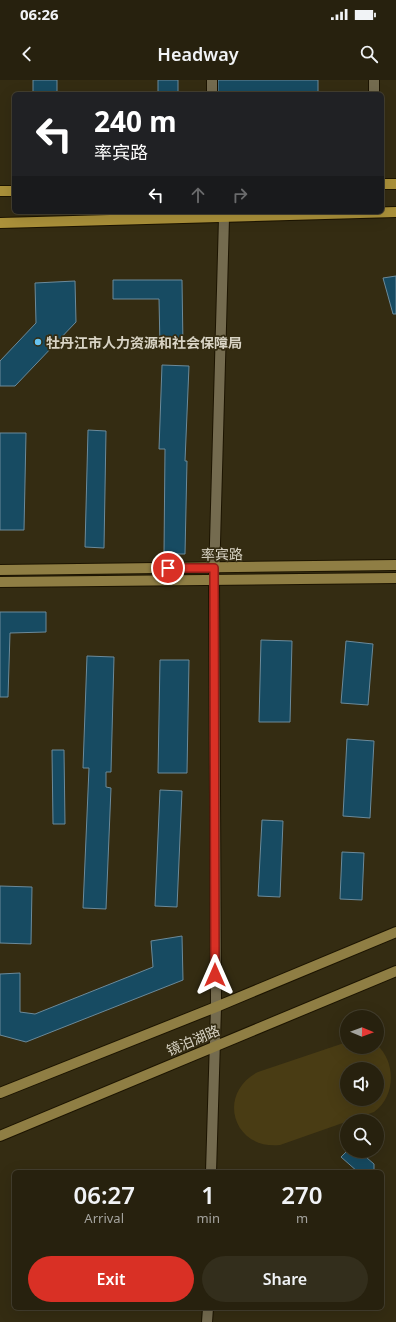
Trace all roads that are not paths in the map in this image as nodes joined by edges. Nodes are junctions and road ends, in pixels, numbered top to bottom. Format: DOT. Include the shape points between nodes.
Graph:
graph roads {
  1 [pos="212,80"];
  2 [pos="374,80"];
  3 [pos="212,92"];
  4 [pos="374,92"];
  5 [pos="384,184"];
  6 [pos="396,184"];
  7 [pos="0,191"];
  8 [pos="12,191"];
  9 [pos="384,212"];
  10 [pos="396,212"];
  11 [pos="339,214"];
  12 [pos="224,218"];
  13 [pos="0,223"];
  14 [pos="396,565"];
  15 [pos="214,568"];
  16 [pos="0,570"];
  17 [pos="396,578"];
  18 [pos="214,579"];
  19 [pos="0,582"];
  20 [pos="396,932"];
  21 [pos="396,971"];
  22 [pos="216,1007"];
  23 [pos="215,1046"];
  24 [pos="0,1094"];
  25 [pos="0,1136"];
  26 [pos="211,1170"];
  27 [pos="208,1310"];
  28 [pos="207,1322"];
  1 -- 3 [label="street"];
  2 -- 4 [label="street"];
  5 -- 6 [label="main road"];
  7 -- 8 [label="main road"];
  9 -- 10 [label="main road"];
  11 -- 12 [label="main road"];
  12 -- 13 [label="main road"];
  12 -- 15 [label="street"];
  14 -- 15 [label="main road, 率宾路"];
  15 -- 16 [label="main road, 率宾路"];
  15 -- 18 [label="street"];
  17 -- 18 [label="main road, 率宾路"];
  18 -- 19 [label="main road, 率宾路"];
  18 -- 22 [label="street"];
  20 -- 22 [label="main road, 镜泊湖路"];
  21 -- 23 [label="main road, 镜泊湖路"];
  22 -- 23 [label="street"];
  22 -- 24 [label="main road, 镜泊湖路"];
  23 -- 25 [label="main road, 镜泊湖路"];
  23 -- 26 [label="street"];
  27 -- 28 [label="street"];
}
